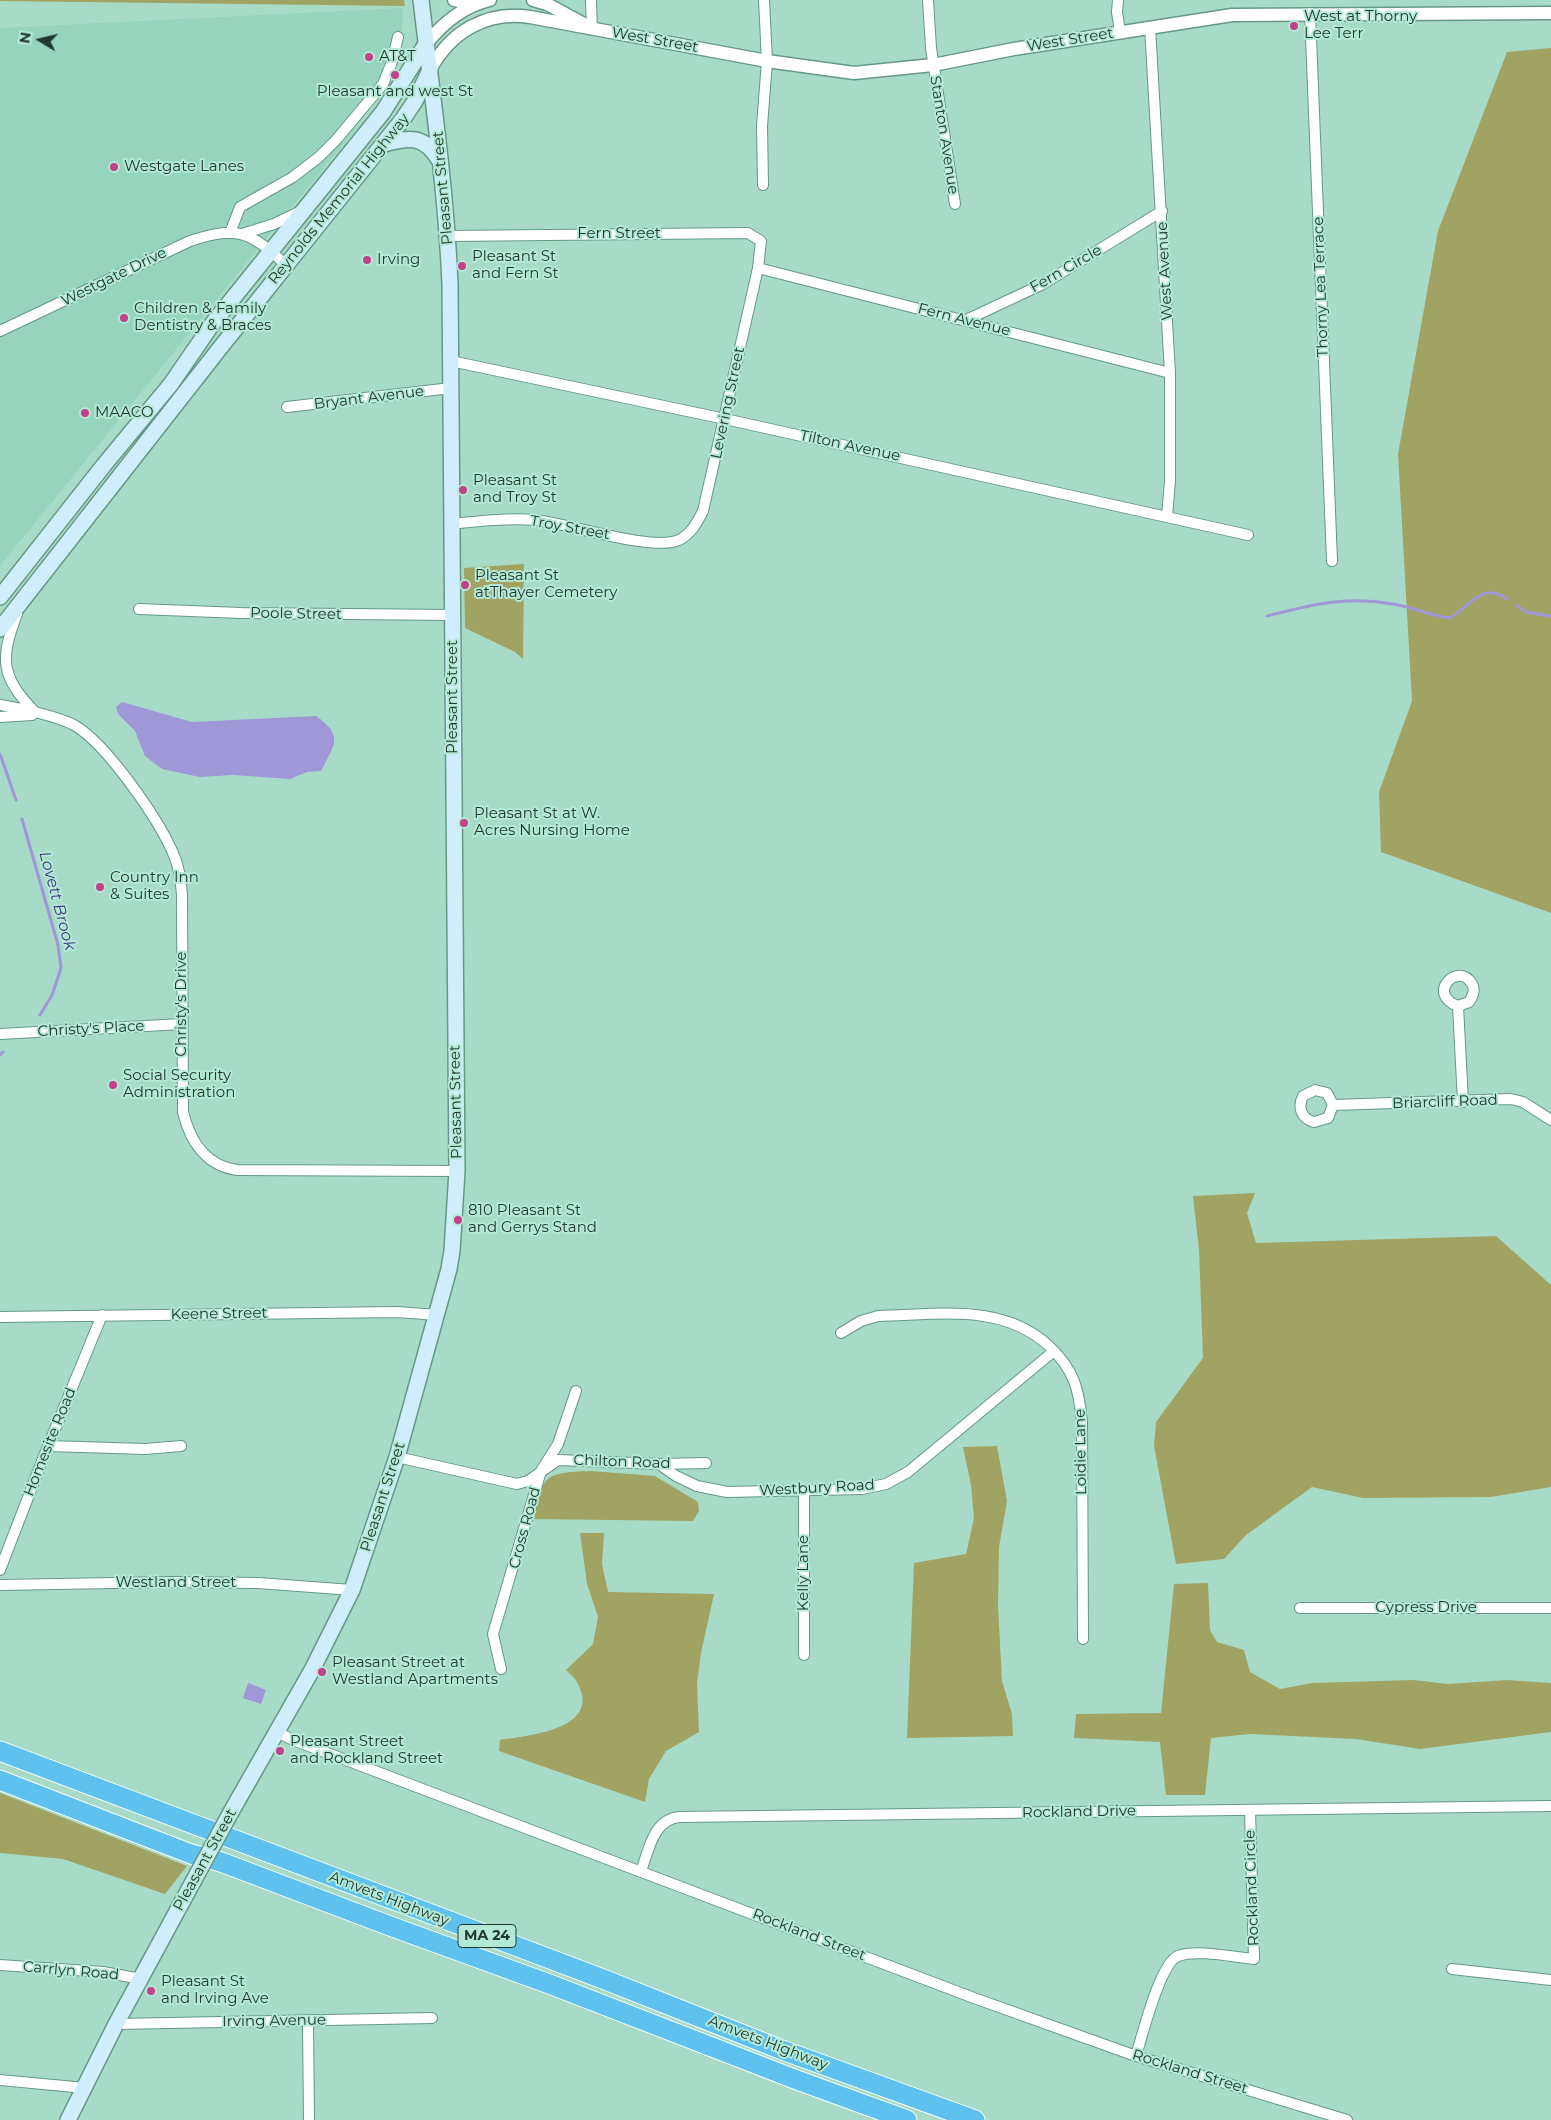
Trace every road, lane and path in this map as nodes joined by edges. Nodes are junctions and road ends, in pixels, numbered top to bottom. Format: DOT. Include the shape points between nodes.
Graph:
graph roads {
  1 [pos="421,0"];
  2 [pos="454,0"];
  3 [pos="490,0"];
  4 [pos="533,0"];
  5 [pos="591,0"];
  6 [pos="764,0"];
  7 [pos="928,0"];
  8 [pos="1118,0"];
  9 [pos="475,4"];
  10 [pos="1551,13"];
  11 [pos="1310,14"];
  12 [pos="1150,27"];
  13 [pos="592,29"];
  14 [pos="1120,32"];
  15 [pos="398,37"];
  16 [pos="426,44"];
  17 [pos="767,61"];
  18 [pos="933,65"];
  19 [pos="430,70"];
  20 [pos="384,144"];
  21 [pos="441,162"];
  22 [pos="763,185"];
  23 [pos="956,204"];
  24 [pos="306,208"];
  25 [pos="1162,211"];
  26 [pos="230,233"];
  27 [pos="242,234"];
  28 [pos="448,236"];
  29 [pos="271,252"];
  30 [pos="286,265"];
  31 [pos="758,268"];
  32 [pos="966,320"];
  33 [pos="0,331"];
  34 [pos="451,362"];
  35 [pos="1170,373"];
  36 [pos="451,388"];
  37 [pos="287,407"];
  38 [pos="725,419"];
  39 [pos="1167,516"];
  40 [pos="451,524"];
  41 [pos="687,534"];
  42 [pos="1248,535"];
  43 [pos="1332,561"];
  44 [pos="0,597"];
  45 [pos="22,601"];
  46 [pos="139,609"];
  47 [pos="453,615"];
  48 [pos="0,629"];
  49 [pos="0,705"];
  50 [pos="38,714"];
  51 [pos="0,717"];
  52 [pos="1458,1006"];
  53 [pos="182,1024"];
  54 [pos="0,1034"];
  55 [pos="1464,1102"];
  56 [pos="1333,1105"];
  57 [pos="1551,1120"];
  58 [pos="457,1170"];
  59 [pos="102,1315"];
  60 [pos="438,1315"];
  61 [pos="0,1317"];
  62 [pos="841,1333"];
  63 [pos="1054,1351"];
  64 [pos="576,1391"];
  65 [pos="48,1446"];
  66 [pos="180,1446"];
  67 [pos="397,1457"];
  68 [pos="706,1463"];
  69 [pos="659,1464"];
  70 [pos="541,1471"];
  71 [pos="804,1491"];
  72 [pos="0,1570"];
  73 [pos="0,1585"];
  74 [pos="352,1590"];
  75 [pos="1300,1608"];
  76 [pos="1551,1608"];
  77 [pos="1082,1639"];
  78 [pos="804,1655"];
  79 [pos="501,1669"];
  80 [pos="277,1732"];
  81 [pos="0,1751"];
  82 [pos="0,1780"];
  83 [pos="1551,1806"];
  84 [pos="1250,1810"];
  85 [pos="640,1871"];
  86 [pos="0,1965"];
  87 [pos="1452,1969"];
  88 [pos="141,1979"];
  89 [pos="1551,1980"];
  90 [pos="432,2018"];
  91 [pos="308,2020"];
  92 [pos="116,2024"];
  93 [pos="1136,2056"];
  94 [pos="0,2080"];
  95 [pos="85,2088"];
  96 [pos="68,2120"];
  97 [pos="309,2120"];
  98 [pos="907,2120"];
  99 [pos="975,2120"];
  100 [pos="1347,2120"];
  1 -- 16 [label="main road, Pleasant Street"];
  2 -- 9 [label="street"];
  3 -- 9 [label="street"];
  4 -- 13 [label="street, West Street" via="547,4"];
  5 -- 13 [label="street"];
  6 -- 17 [label="street"];
  7 -- 18 [label="street, Stanton Avenue"];
  8 -- 14 [label="street"];
  9 -- 16 [label="street" via="445,22"];
  10 -- 11 [label="street, West Street"];
  11 -- 12 [label="street, West Street" via="1232,15"];
  11 -- 43 [label="street, Thorny Lea Terrace"];
  12 -- 14 [label="street, West Street"];
  12 -- 25 [label="street, West Avenue"];
  13 -- 17 [label="street, West Street"];
  13 -- 19 [label="street, West Street" via="522,15 494,17 461,32 442,51"];
  14 -- 18 [label="street, West Street"];
  15 -- 26 [label="street" via="383,84 340,135 319,157 282,184 239,208"];
  16 -- 19 [label="main road, Pleasant Street"];
  16 -- 24 [label="main road, Reynolds Memorial Highway" via="391,101"];
  17 -- 18 [label="street, West Street" via="854,73"];
  17 -- 22 [label="street" via="762,126"];
  18 -- 23 [label="street, Stanton Avenue"];
  19 -- 20 [label="main road, Reynolds Memorial Highway" via="410,111"];
  19 -- 21 [label="main road, Pleasant Street"];
  20 -- 21 [label="main road" via="403,139 418,140 432,148"];
  20 -- 30 [label="main road, Reynolds Memorial Highway"];
  21 -- 28 [label="main road, Pleasant Street"];
  24 -- 27 [label="street" via="279,222"];
  24 -- 29 [label="main road, Reynolds Memorial Highway"];
  25 -- 32 [label="street, Fern Circle" via="1043,284"];
  25 -- 35 [label="street, West Avenue"];
  26 -- 27 [label="street, Westgate Drive"];
  26 -- 33 [label="street, Westgate Drive" via="190,241"];
  27 -- 29 [label="street, Westgate Drive" via="259,241"];
  28 -- 31 [label="street, Fern Street" via="748,233 761,241"];
  28 -- 34 [label="main road, Pleasant Street"];
  29 -- 30 [label="street, Westgate Drive"];
  29 -- 44 [label="main road, Reynolds Memorial Highway" via="201,339 171,384"];
  30 -- 45 [label="main road, Reynolds Memorial Highway"];
  31 -- 32 [label="street, Fern Avenue"];
  31 -- 38 [label="street, Levering Street"];
  32 -- 35 [label="street, Fern Avenue"];
  34 -- 36 [label="main road, Pleasant Street"];
  34 -- 38 [label="street, Tilton Avenue"];
  35 -- 39 [label="street, West Avenue"];
  36 -- 37 [label="street, Bryant Avenue"];
  36 -- 40 [label="main road, Pleasant Street"];
  38 -- 39 [label="street, Tilton Avenue"];
  38 -- 41 [label="street, Levering Street" via="703,511 693,530"];
  39 -- 42 [label="street, Tilton Avenue"];
  40 -- 41 [label="street, Troy Street" via="536,520 651,542 679,540"];
  40 -- 47 [label="main road, Pleasant Street"];
  45 -- 48 [label="main road, Reynolds Memorial Highway"];
  45 -- 50 [label="street" via="6,642 5,665 14,688"];
  46 -- 47 [label="street, Poole Street"];
  47 -- 58 [label="main road, Pleasant Street"];
  49 -- 50 [label="street, Christy's Drive"];
  50 -- 51 [label="street, Christy's Drive"];
  50 -- 53 [label="street, Christy's Drive" via="72,724 94,740 119,770 169,843 181,886"];
  52 -- 55 [label="street"];
  53 -- 54 [label="street, Christy's Place"];
  53 -- 58 [label="street, Christy's Drive" via="185,1120 197,1145 218,1165 244,1170"];
  55 -- 56 [label="street, Briarcliff Road"];
  55 -- 57 [label="street, Briarcliff Road" via="1511,1099 1523,1102"];
  58 -- 60 [label="main road, Pleasant Street" via="452,1251"];
  59 -- 60 [label="street, Keene Street" via="397,1312"];
  59 -- 61 [label="street, Keene Street"];
  59 -- 65 [label="street, Homesite Road"];
  60 -- 67 [label="main road, Pleasant Street"];
  62 -- 63 [label="street, Loidie Lane" via="861,1321 878,1316 982,1315 1003,1318 1021,1326 1040,1337"];
  63 -- 71 [label="street, Westbury Road" via="908,1472 886,1484 862,1489"];
  63 -- 77 [label="street, Loidie Lane" via="1074,1378 1080,1404"];
  64 -- 70 [label="street, Cross Road" via="558,1444"];
  65 -- 66 [label="street" via="145,1449"];
  65 -- 72 [label="street, Homesite Road"];
  67 -- 70 [label="street, Chilton Road" via="517,1484 528,1481"];
  67 -- 74 [label="main road, Pleasant Street"];
  68 -- 69 [label="street, Chilton Road"];
  69 -- 70 [label="street, Chilton Road" via="558,1460"];
  69 -- 71 [label="street, Westbury Road" via="697,1486 727,1492"];
  70 -- 79 [label="street, Cross Road" via="493,1634"];
  71 -- 78 [label="street, Kelly Lane"];
  73 -- 74 [label="street, Westland Street" via="258,1583"];
  74 -- 80 [label="main road, Pleasant Street"];
  75 -- 76 [label="street, Cypress Drive"];
  80 -- 85 [label="street, Rockland Street"];
  80 -- 88 [label="main road, Pleasant Street, bridge"];
  81 -- 99 [label="highway, Amvets Highway / MA 24" via="782,2050"];
  82 -- 98 [label="highway, Amvets Highway / MA 24"];
  83 -- 84 [label="street, Rockland Drive"];
  84 -- 85 [label="street, Rockland Drive" via="670,1818 654,1835"];
  84 -- 93 [label="street, Rockland Circle" via="1254,1959 1198,1953 1175,1957 1159,1982"];
  85 -- 93 [label="street, Rockland Street"];
  86 -- 88 [label="street, Carrlyn Road" via="103,1972"];
  87 -- 89 [label="street"];
  88 -- 92 [label="main road, Pleasant Street"];
  90 -- 91 [label="street, Irving Avenue"];
  91 -- 92 [label="street, Irving Avenue"];
  91 -- 97 [label="street"];
  92 -- 95 [label="main road, Pleasant Street"];
  93 -- 100 [label="street, Rockland Street"];
  94 -- 95 [label="street"];
  95 -- 96 [label="main road, Pleasant Street"];
}
